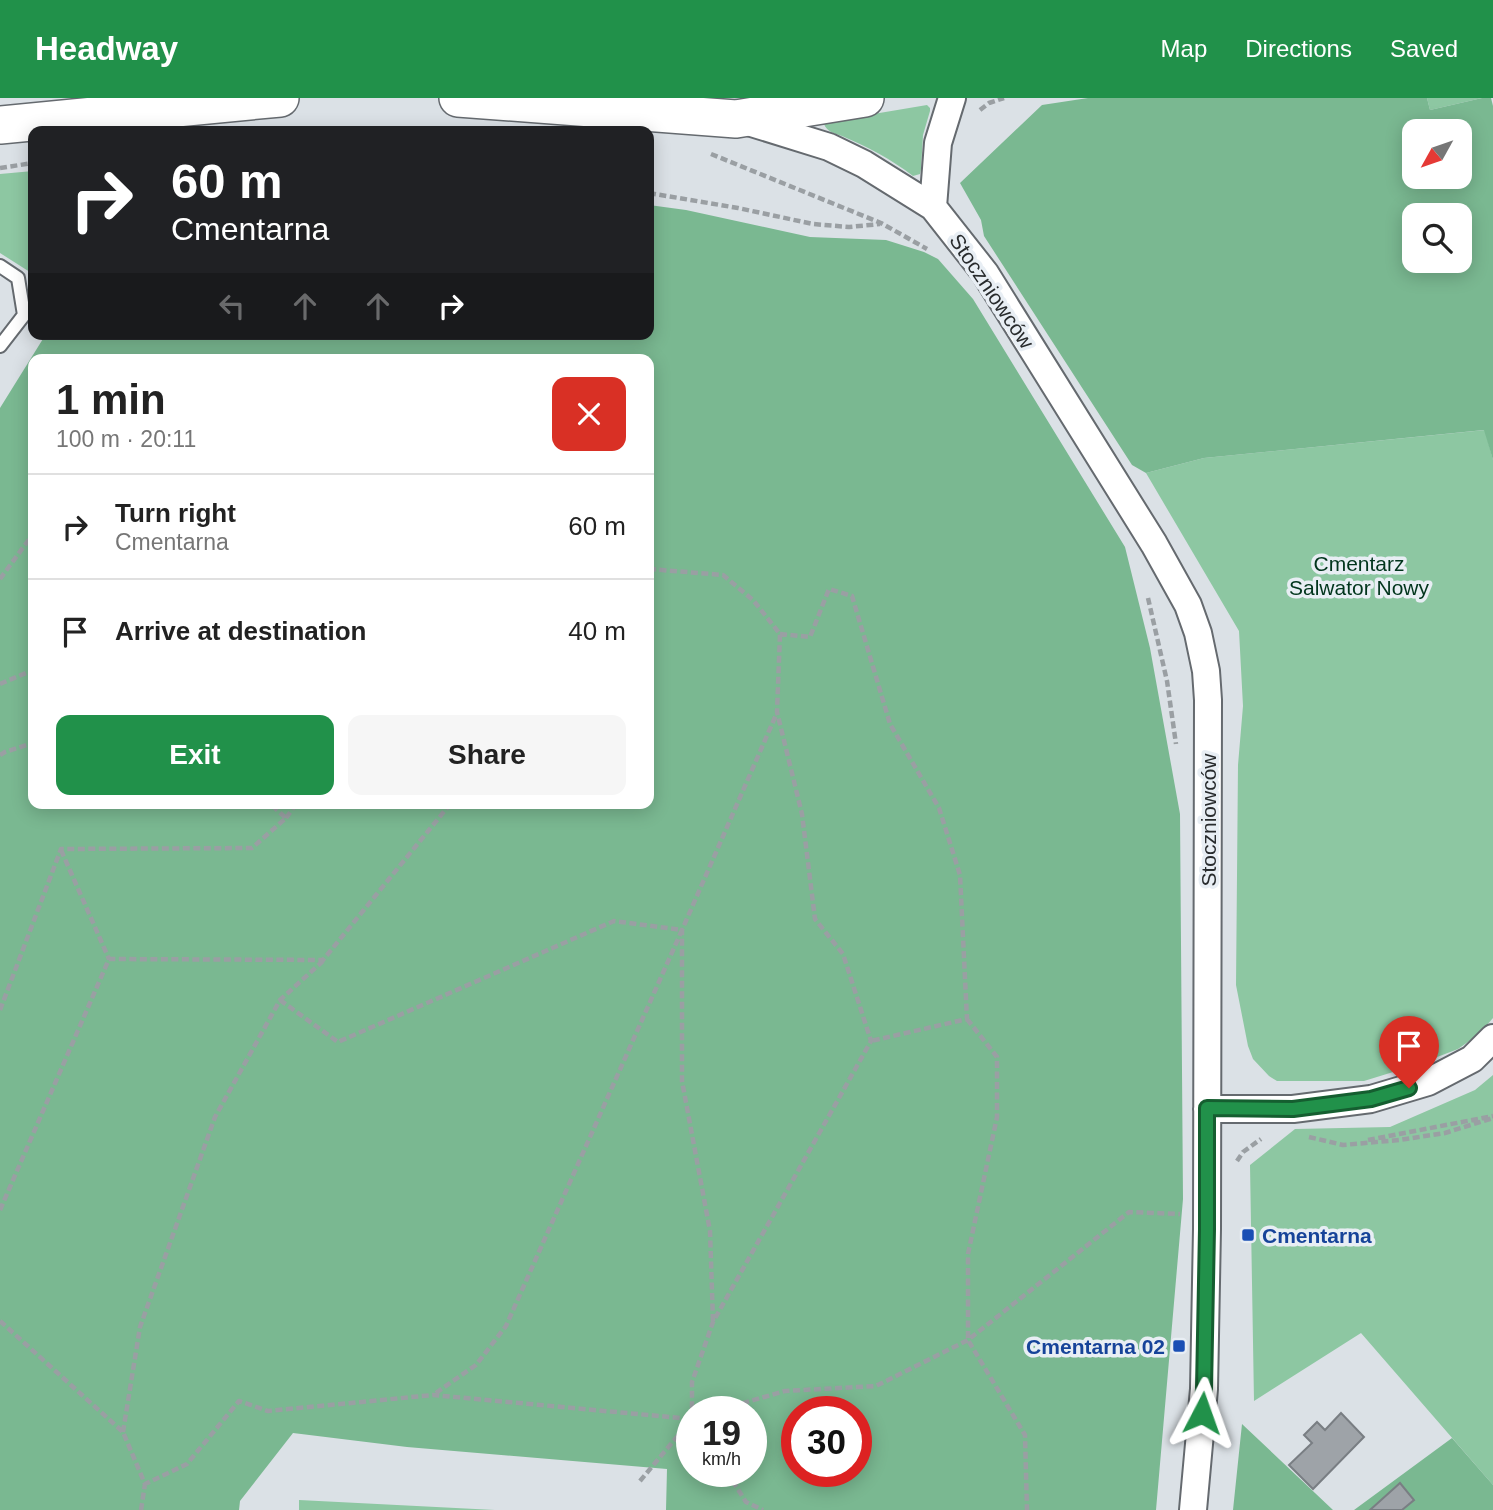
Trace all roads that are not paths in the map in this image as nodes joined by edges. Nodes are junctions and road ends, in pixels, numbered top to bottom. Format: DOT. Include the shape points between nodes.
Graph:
graph roads {
  1 [pos="280,98"];
  2 [pos="458,98"];
  3 [pos="865,98"];
  4 [pos="952,98"];
  5 [pos="736,118"];
  6 [pos="0,125"];
  7 [pos="933,207"];
  8 [pos="0,267"];
  9 [pos="0,346"];
  10 [pos="1493,1038"];
  11 [pos="1207,1108"];
  12 [pos="1193,1510"];
  1 -- 6 [label="street"];
  2 -- 5 [label="street"];
  3 -- 5 [label="street"];
  4 -- 7 [label="street" via="938,143"];
  5 -- 7 [label="street, Stoczniowców" via="829,147"];
  7 -- 11 [label="street, Stoczniowców" via="993,285 1154,544 1198,632 1208,700"];
  8 -- 9 [label="lane" via="19,278 24,315"];
  10 -- 11 [label="street" via="1472,1059 1428,1082 1371,1099 1293,1109"];
  11 -- 12 [label="street, Stoczniowców" via="1204,1389"];
}
